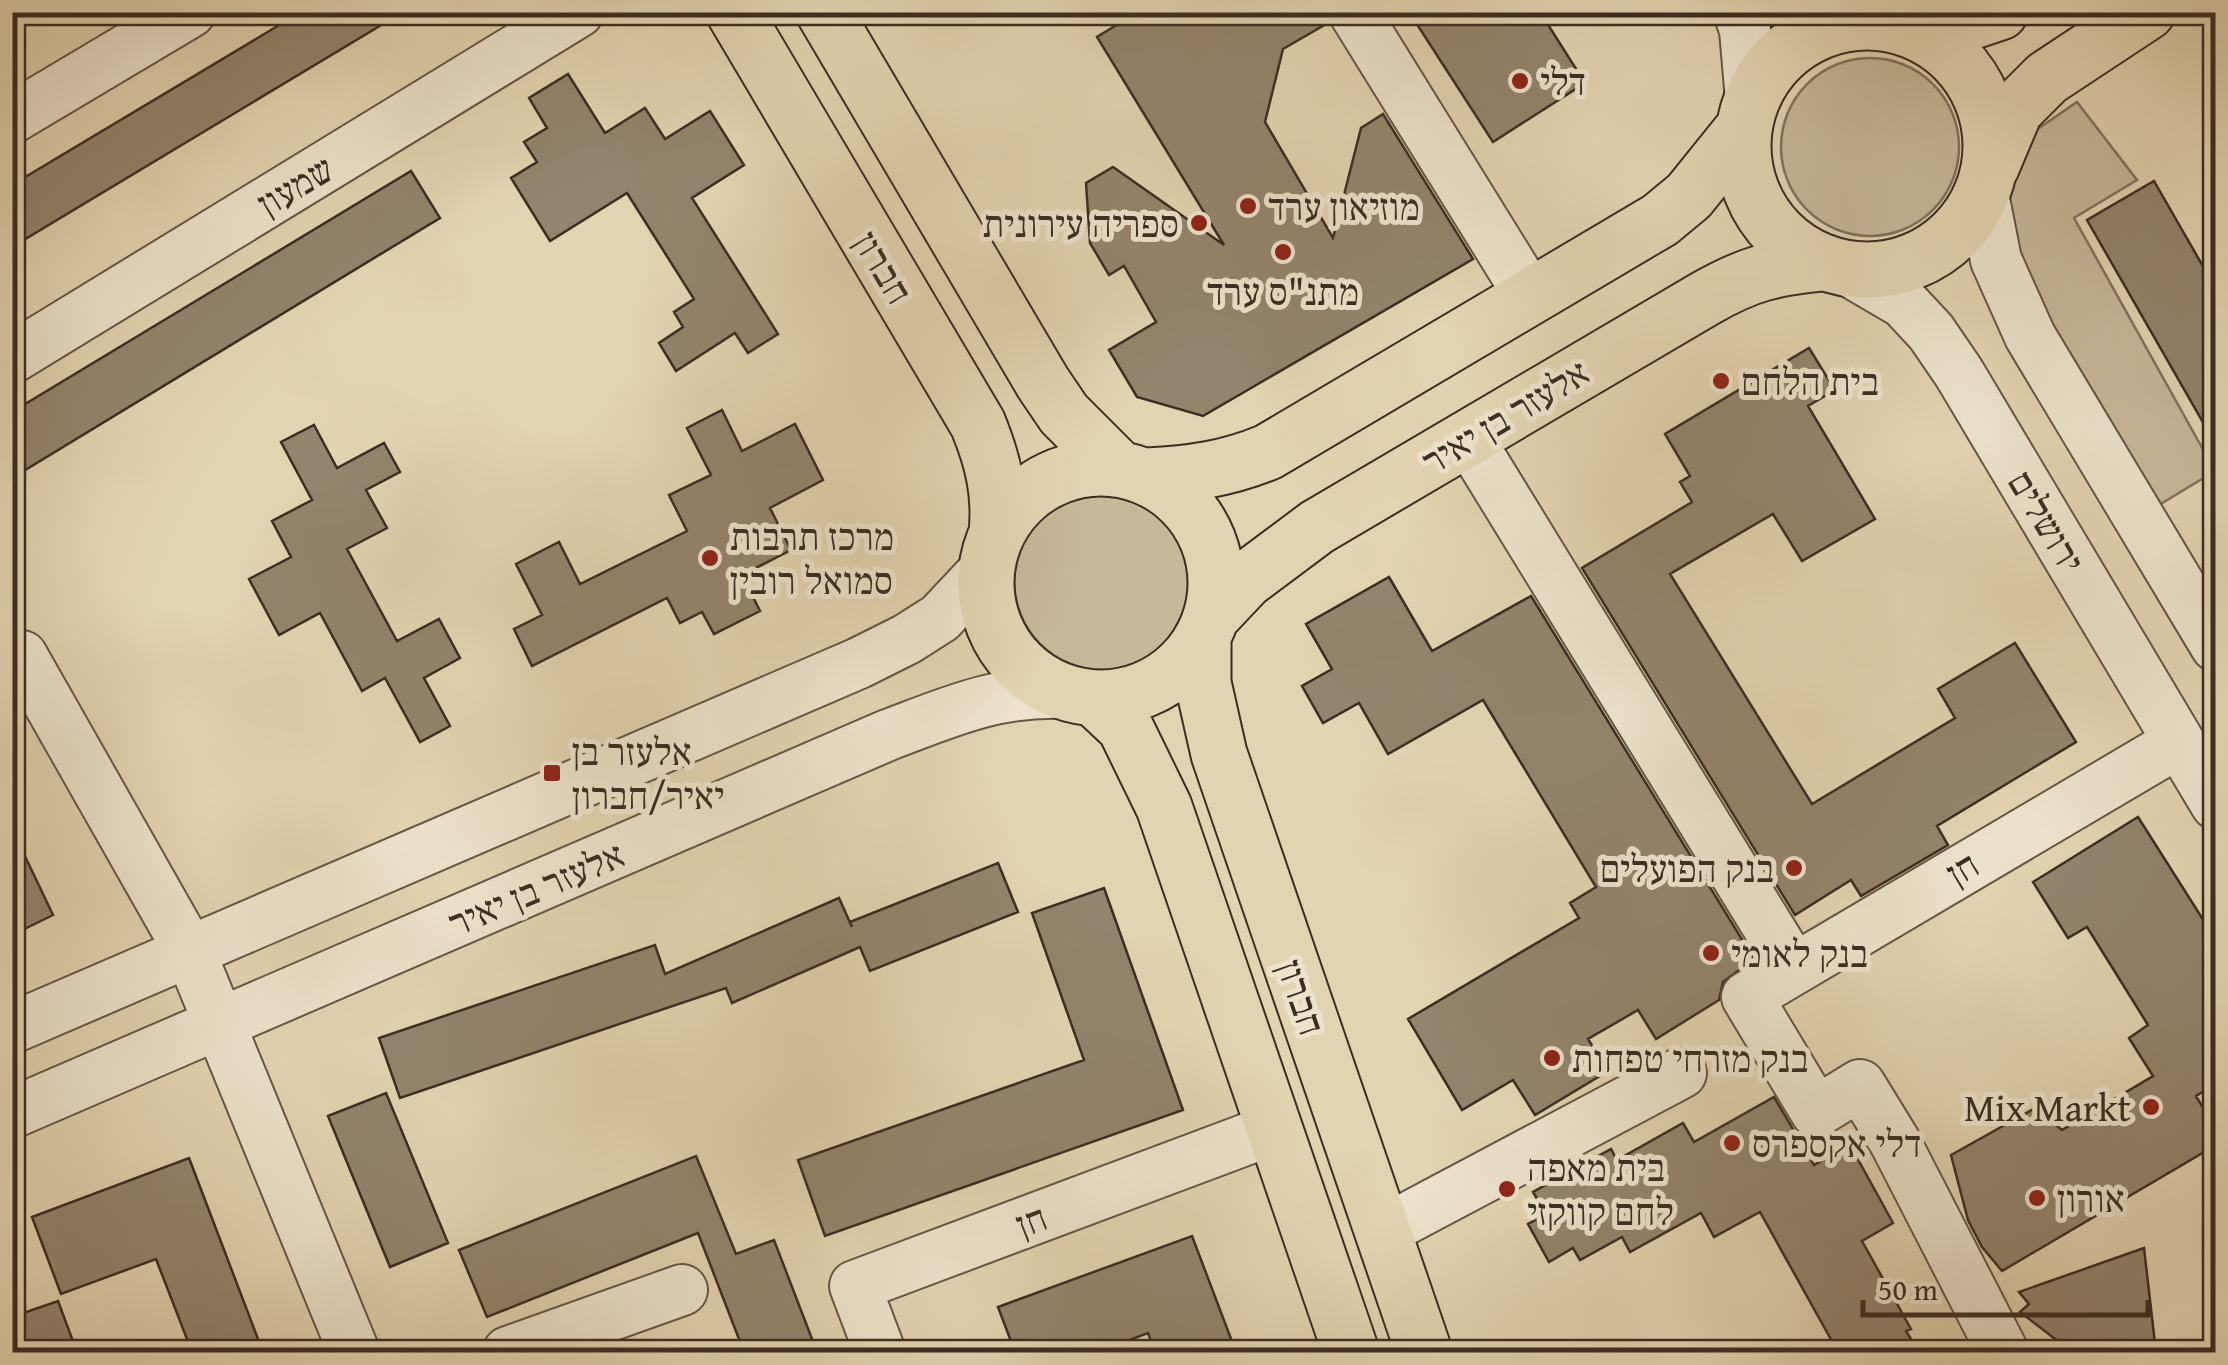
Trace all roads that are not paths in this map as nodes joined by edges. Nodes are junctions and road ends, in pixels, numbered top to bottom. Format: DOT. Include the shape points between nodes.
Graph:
graph roads {
  1 [pos="190,12"];
  2 [pos="578,12"];
  3 [pos="734,12"];
  4 [pos="824,12"];
  5 [pos="1354,12"];
  6 [pos="1739,12"];
  7 [pos="2000,12"];
  8 [pos="2147,12"];
  9 [pos="1879,22"];
  10 [pos="1747,115"];
  11 [pos="12,118"];
  12 [pos="1986,182"];
  13 [pos="1834,266"];
  14 [pos="1530,296"];
  15 [pos="12,358"];
  16 [pos="1468,438"];
  17 [pos="1133,473"];
  18 [pos="991,551"];
  19 [pos="1208,626"];
  20 [pos="2216,646"];
  21 [pos="22,656"];
  22 [pos="1080,695"];
  23 [pos="2179,742"];
  24 [pos="2216,804"];
  25 [pos="190,952"];
  26 [pos="1794,969"];
  27 [pos="218,1024"];
  28 [pos="12,1028"];
  29 [pos="1680,1073"];
  30 [pos="12,1114"];
  31 [pos="1274,1128"];
  32 [pos="1382,1231"];
  33 [pos="682,1290"];
  34 [pos="354,1352"];
  35 [pos="508,1352"];
  36 [pos="880,1352"];
  37 [pos="1351,1352"];
  38 [pos="1424,1352"];
  39 [pos="2003,1352"];
  1 -- 11 [label="street"];
  2 -- 15 [label="street, שמעון"];
  3 -- 18 [label="main road, חברון" via="978,424 1000,506"];
  4 -- 17 [label="main road, חברון" via="1043,383 1064,414"];
  5 -- 14 [label="street"];
  6 -- 10 [label="street"];
  7 -- 9 [label="main road" via="1964,24"];
  8 -- 12 [label="main road" via="2047,78 2015,110"];
  9 -- 10 [label="main road" via="1828,28 1790,48 1768,72"];
  9 -- 12 [label="main road" via="1949,52 1976,85 1991,126"];
  10 -- 13 [label="main road" via="1744,167 1765,218 1791,245"];
  10 -- 14 [label="main road" via="1689,196"];
  12 -- 13 [label="main road" via="1956,234 1928,255 1894,268"];
  12 -- 20 [label="street" via="1996,260 2030,336"];
  13 -- 16 [label="main road, אלעזר בן יאיר" via="1770,268 1742,277"];
  13 -- 23 [label="street, ירושלים" via="1904,303 1931,332"];
  14 -- 17 [label="main road" via="1268,452 1197,473"];
  16 -- 19 [label="main road, אלעזר בן יאיר" via="1274,556"];
  16 -- 26 [label="street"];
  17 -- 18 [label="main road" via="1082,469 1048,480 1018,502"];
  17 -- 19 [label="main road" via="1176,494 1198,519 1217,583"];
  18 -- 22 [label="main road" via="987,602 996,632 1038,679"];
  18 -- 25 [label="street, אלעזר בן יאיר" via="940,618 907,640"];
  19 -- 22 [label="main road" via="1188,658 1146,689"];
  19 -- 32 [label="main road, חברון" via="1203,683 1218,754"];
  21 -- 25 [label="street"];
  22 -- 27 [label="street, אלעזר בן יאיר" via="997,696 888,735"];
  22 -- 31 [label="main road, חברון" via="1125,727 1164,807"];
  23 -- 24 [label="street, ירושלים"];
  23 -- 26 [label="street, חן"];
  25 -- 27 [label="street"];
  25 -- 28 [label="street, אלעזר בן יאיר"];
  26 -- 39 [label="street, חן" via="1746,997 1816,1112 1860,1086"];
  27 -- 30 [label="street, אלעזר בן יאיר"];
  27 -- 34 [label="street"];
  29 -- 32 [label="street"];
  31 -- 36 [label="street, חן" via="854,1286"];
  31 -- 37 [label="main road, חברון"];
  32 -- 38 [label="main road, חברון"];
  33 -- 35 [label="street"];
}
